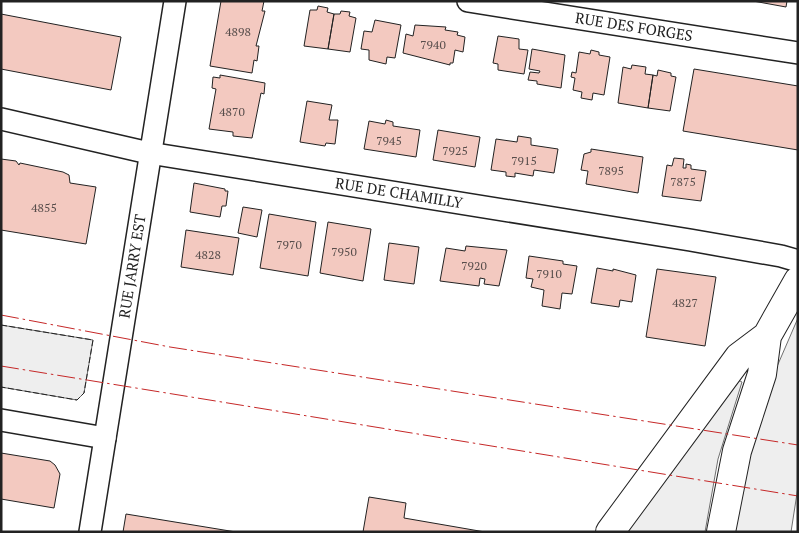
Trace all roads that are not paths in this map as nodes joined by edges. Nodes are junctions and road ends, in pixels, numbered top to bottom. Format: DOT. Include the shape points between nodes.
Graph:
graph roads {
  1 [pos="175,1"];
  2 [pos="468,1"];
  3 [pos="798,53"];
  4 [pos="1,119"];
  5 [pos="150,153"];
  6 [pos="798,261"];
  7 [pos="798,281"];
  8 [pos="767,336"];
  9 [pos="1,420"];
  10 [pos="105,438"];
  11 [pos="90,532"];
  12 [pos="610,532"];
  13 [pos="721,532"];
  1 -- 5 [label="street, RUE JARRY EST"];
  2 -- 3 [label="street, RUE DES FORGES"];
  4 -- 5 [label="street, RUE DE CHAMILLY"];
  5 -- 6 [label="street, RUE DE CHAMILLY" via="690,240"];
  5 -- 10 [label="street, RUE JARRY EST"];
  7 -- 8 [label="main road"];
  8 -- 12 [label="main road" via="739,357"];
  8 -- 13 [label="main road" via="762,374 737,451"];
  9 -- 10 [label="street"];
  10 -- 11 [label="street, RUE JARRY EST"];
}
